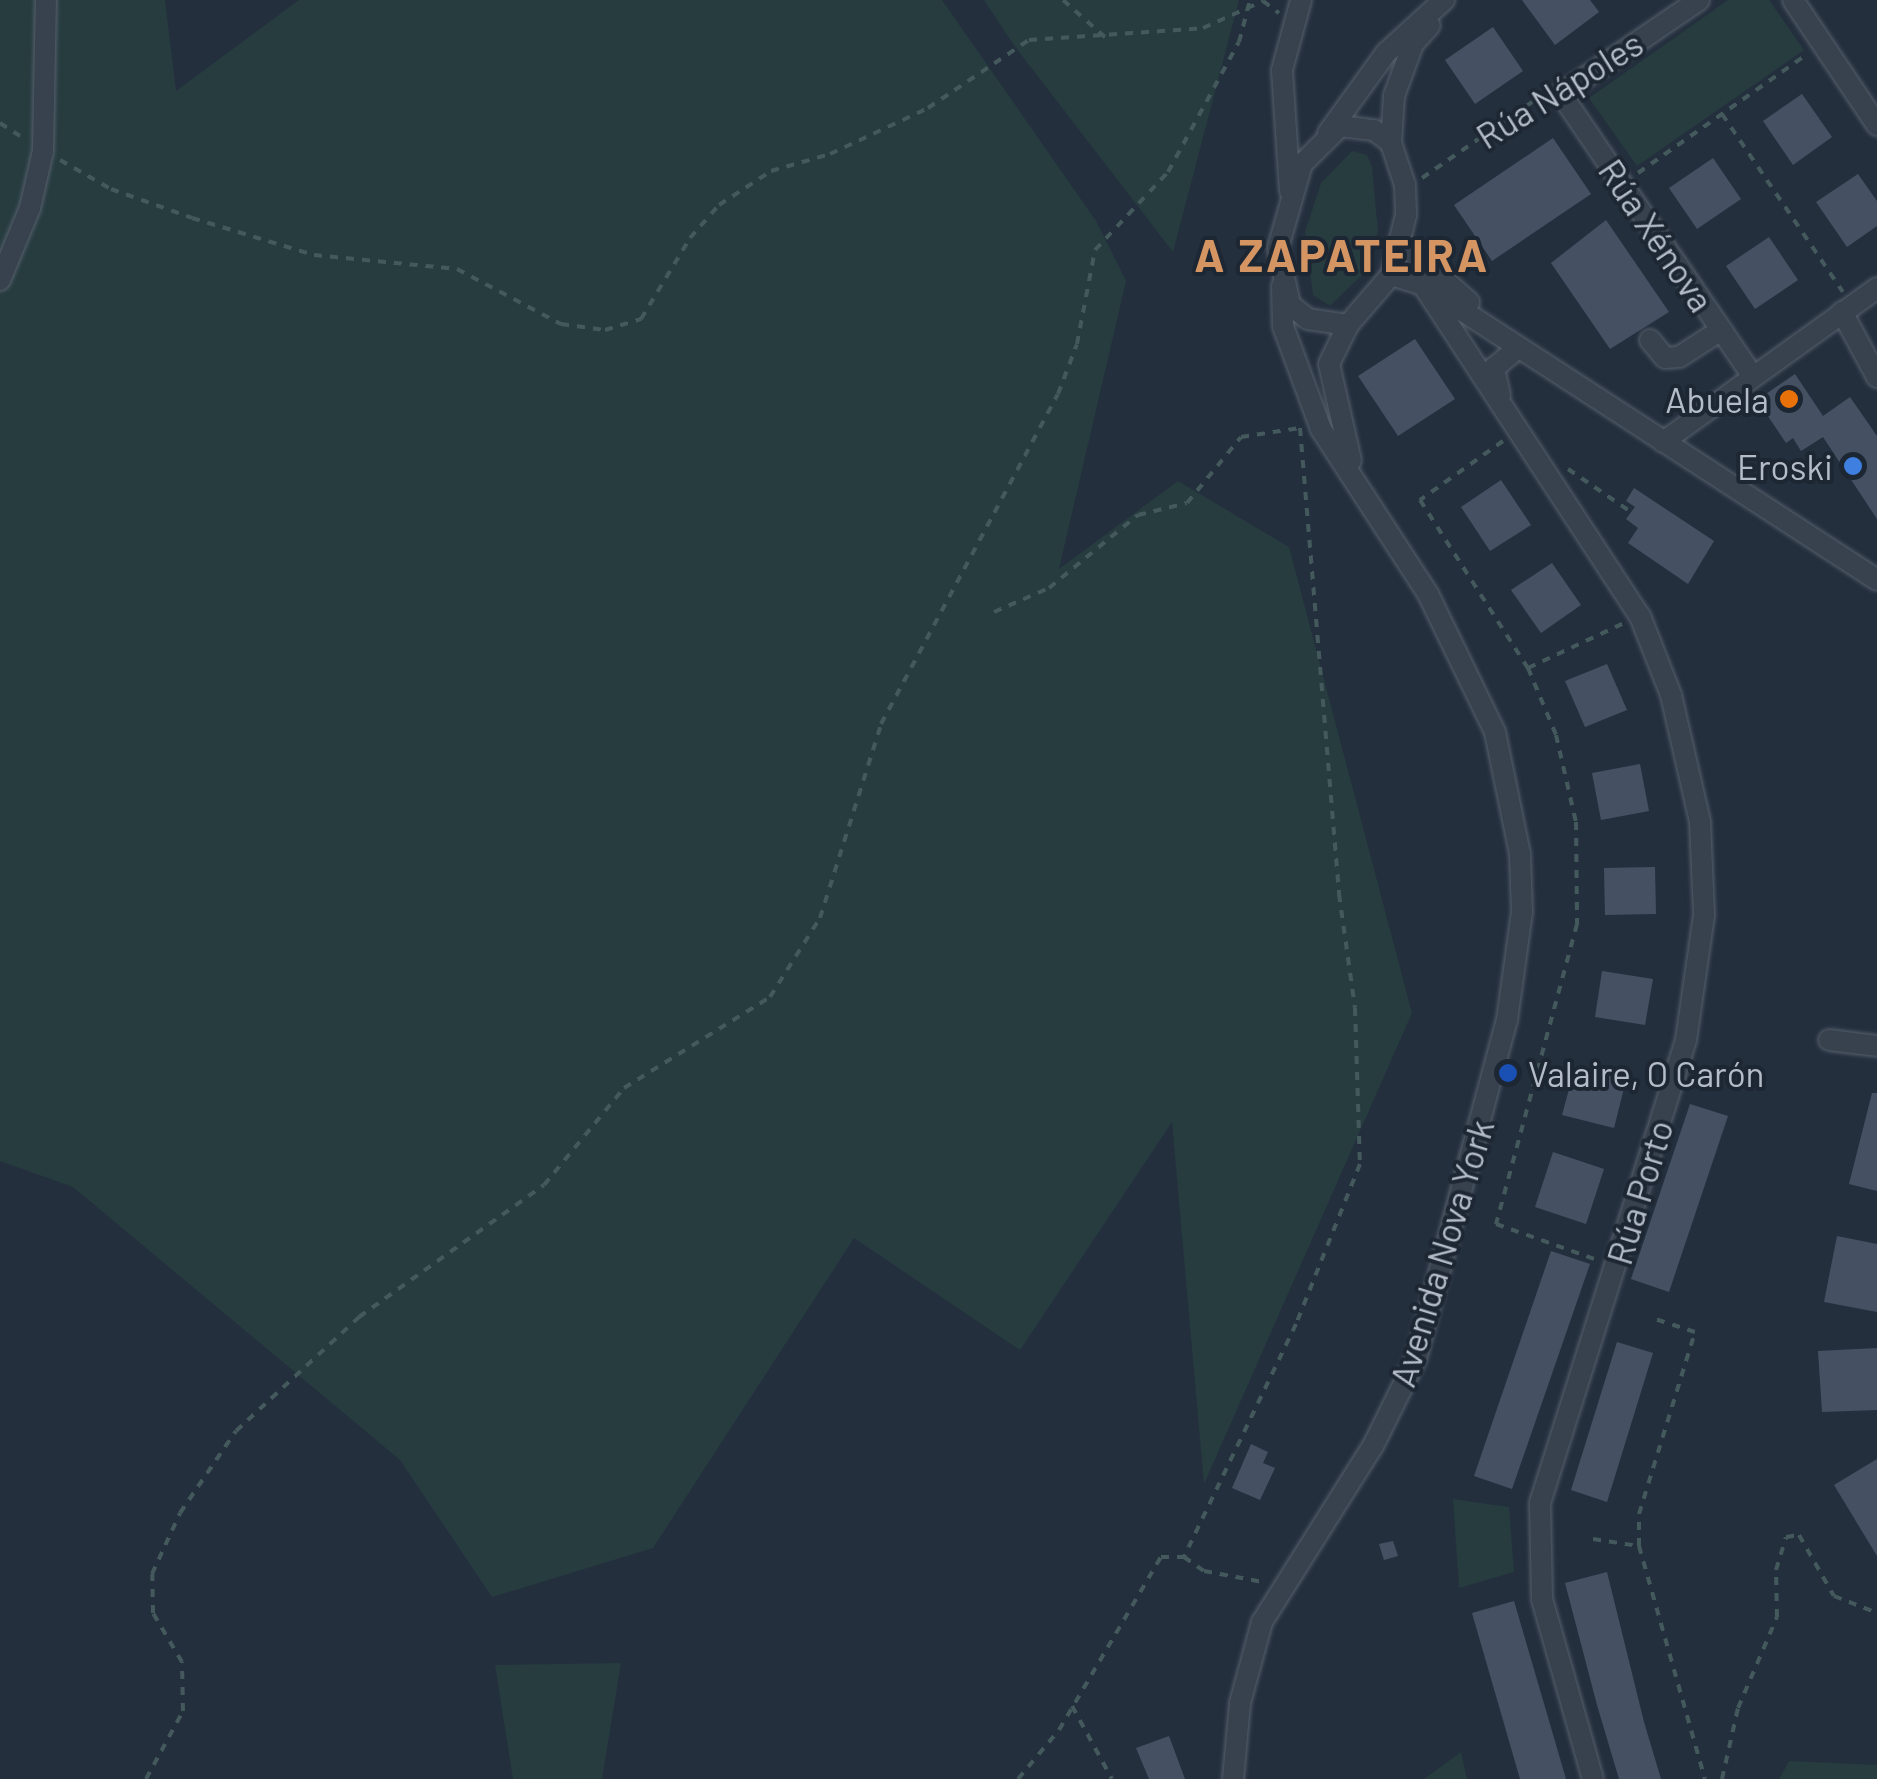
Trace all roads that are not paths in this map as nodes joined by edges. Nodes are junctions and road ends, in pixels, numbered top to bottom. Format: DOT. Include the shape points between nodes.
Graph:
graph roads {
  1 [pos="46,0"];
  2 [pos="1301,0"];
  3 [pos="1447,0"];
  4 [pos="1699,0"];
  5 [pos="1794,0"];
  6 [pos="1561,94"];
  7 [pos="1282,114"];
  8 [pos="1877,125"];
  9 [pos="1322,139"];
  10 [pos="1391,143"];
  11 [pos="1290,193"];
  12 [pos="1401,242"];
  13 [pos="1391,275"];
  14 [pos="0,280"];
  15 [pos="1423,285"];
  16 [pos="1282,286"];
  17 [pos="1877,288"];
  18 [pos="1847,309"];
  19 [pos="1471,310"];
  20 [pos="1348,325"];
  21 [pos="1722,330"];
  22 [pos="1650,340"];
  23 [pos="1518,348"];
  24 [pos="1753,376"];
  25 [pos="1877,377"];
  26 [pos="1501,402"];
  27 [pos="1663,442"];
  28 [pos="1359,487"];
  29 [pos="1877,580"];
  30 [pos="1829,1040"];
  31 [pos="1877,1046"];
  32 [pos="1233,1779"];
  33 [pos="1592,1779"];
  1 -- 14 [label="street" via="43,151 30,208"];
  2 -- 7 [label="street" via="1290,23"];
  3 -- 9 [label="street" via="1386,53"];
  3 -- 10 [label="street" via="1413,44 1394,96"];
  4 -- 6 [label="street, Rúa Nápoles"];
  5 -- 8 [label="street"];
  6 -- 21 [label="street, Rúa Xénova"];
  7 -- 9 [label="street" via="1294,134"];
  7 -- 11 [label="street"];
  9 -- 10 [label="street" via="1356,126"];
  9 -- 11 [label="street"];
  10 -- 12 [label="street" via="1405,185"];
  11 -- 16 [label="street" via="1278,248"];
  12 -- 13 [label="street"];
  12 -- 19 [label="street"];
  13 -- 15 [label="street"];
  13 -- 20 [label="street"];
  15 -- 19 [label="street"];
  15 -- 26 [label="street, Rúa Porto"];
  16 -- 20 [label="street" via="1290,306 1308,319"];
  16 -- 28 [label="street, Avenida Nova York" via="1283,326 1302,388"];
  17 -- 18 [label="street"];
  18 -- 24 [label="street"];
  18 -- 25 [label="street"];
  19 -- 23 [label="street"];
  19 -- 26 [label="street, Rúa Porto" via="1480,354"];
  20 -- 28 [label="street, Avenida Nova York" via="1329,364 1340,431"];
  21 -- 22 [label="street" via="1679,358 1665,358"];
  21 -- 24 [label="street, Rúa Xénova"];
  23 -- 26 [label="street" via="1494,368"];
  23 -- 27 [label="street"];
  24 -- 27 [label="street"];
  26 -- 33 [label="street, Rúa Porto" via="1640,616 1693,778 1704,915 1686,1040 1540,1503 1542,1599"];
  27 -- 29 [label="street"];
  28 -- 32 [label="street, Avenida Nova York" via="1428,594 1495,732 1520,854 1522,912 1507,1020 1416,1359 1374,1446 1282,1588 1250,1657"];
  30 -- 31 [label="street"];
}
